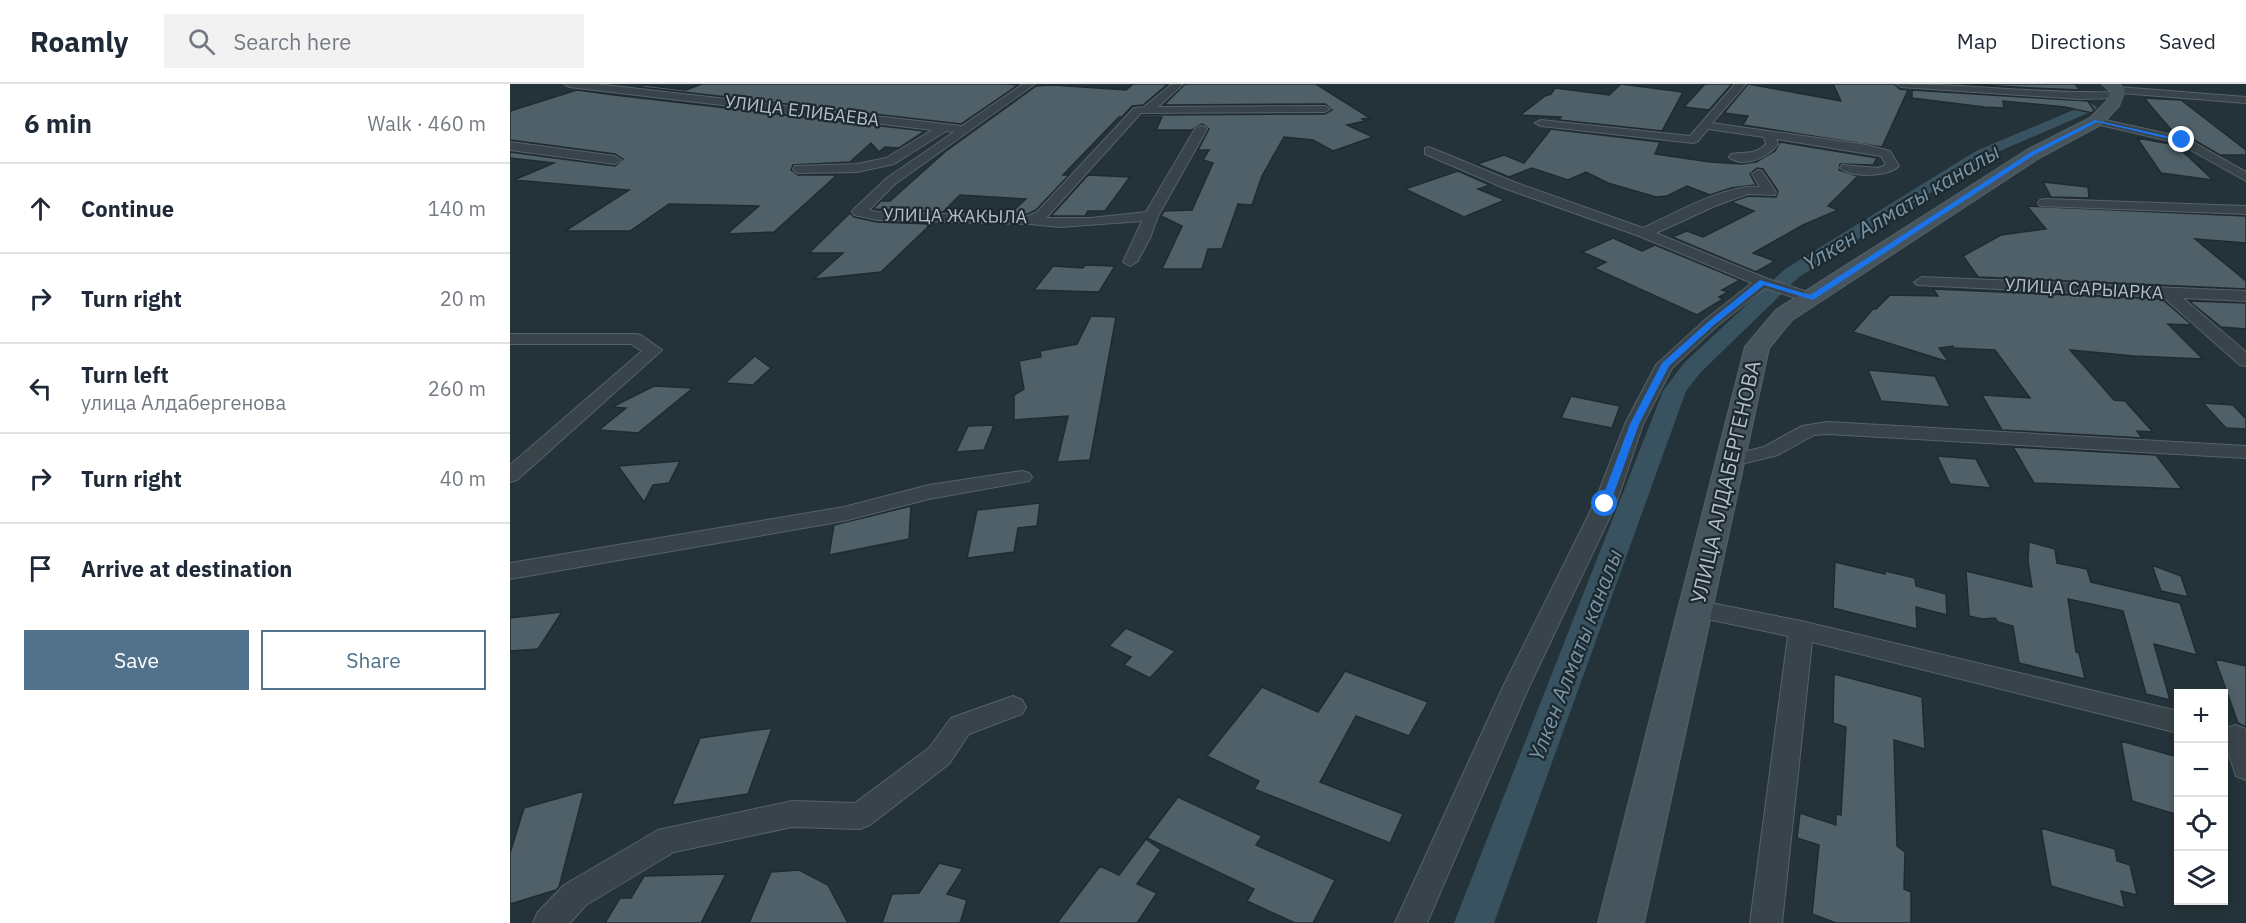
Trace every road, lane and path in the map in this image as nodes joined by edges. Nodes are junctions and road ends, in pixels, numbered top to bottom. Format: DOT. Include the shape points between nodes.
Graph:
graph roads {
  1 [pos="568,84"];
  2 [pos="1030,84"];
  3 [pos="1178,84"];
  4 [pos="1741,84"];
  5 [pos="1901,84"];
  6 [pos="2114,90"];
  7 [pos="2246,100"];
  8 [pos="1325,109"];
  9 [pos="1147,110"];
  10 [pos="2096,121"];
  11 [pos="1541,123"];
  12 [pos="1706,125"];
  13 [pos="944,128"];
  14 [pos="1201,129"];
  15 [pos="965,130"];
  16 [pos="1769,136"];
  17 [pos="510,146"];
  18 [pos="1429,151"];
  19 [pos="1736,157"];
  20 [pos="615,160"];
  21 [pos="1846,168"];
  22 [pos="799,169"];
  23 [pos="1758,174"];
  24 [pos="2246,177"];
  25 [pos="2044,203"];
  26 [pos="2246,210"];
  27 [pos="1151,216"];
  28 [pos="1030,220"];
  29 [pos="1644,233"];
  30 [pos="1130,261"];
  31 [pos="1762,282"];
  32 [pos="1922,282"];
  33 [pos="2168,293"];
  34 [pos="2246,296"];
  35 [pos="1811,298"];
  36 [pos="510,339"];
  37 [pos="2246,361"];
  38 [pos="2246,452"];
  39 [pos="1729,461"];
  40 [pos="510,476"];
  41 [pos="1022,477"];
  42 [pos="510,572"];
  43 [pos="1696,609"];
  44 [pos="1801,630"];
  45 [pos="1013,707"];
  46 [pos="2174,721"];
  47 [pos="2235,735"];
  48 [pos="2246,768"];
  49 [pos="549,923"];
  50 [pos="1411,923"];
  51 [pos="1621,923"];
  52 [pos="1766,923"];
  1 -- 13 [label="street, УЛИЦА ЕЛИБАЕВА"];
  2 -- 15 [label="street, УЛИЦА ЖАКЫЛА"];
  3 -- 9 [label="street, УЛИЦА ЖАКЫЛА"];
  4 -- 12 [label="street"];
  5 -- 6 [label="street" via="2080,96"];
  6 -- 7 [label="street"];
  6 -- 10 [label="main road, УЛИЦА АЛДАБЕРГЕНОВА" via="2114,103"];
  8 -- 9 [label="street"];
  9 -- 28 [label="street, УЛИЦА ЖАКЫЛА" via="1138,110 1042,215"];
  10 -- 24 [label="street" via="2182,140"];
  10 -- 35 [label="main road, УЛИЦА АЛДАБЕРГЕНОВА" via="2032,154"];
  11 -- 12 [label="street" via="1694,140"];
  12 -- 16 [label="street"];
  13 -- 15 [label="street, УЛИЦА ЕЛИБАЕВА"];
  13 -- 22 [label="street" via="890,160 857,168"];
  14 -- 27 [label="street"];
  15 -- 28 [label="street, УЛИЦА ЖАКЫЛА" via="891,181 859,212 877,216"];
  16 -- 19 [label="street" via="1769,150 1756,157"];
  16 -- 21 [label="street" via="1867,149 1886,154 1893,166 1880,172"];
  17 -- 20 [label="street"];
  18 -- 29 [label="street" via="1509,185"];
  23 -- 29 [label="street" via="1770,192 1747,190"];
  25 -- 26 [label="street"];
  27 -- 28 [label="street" via="1049,224"];
  27 -- 30 [label="street"];
  29 -- 31 [label="street"];
  31 -- 35 [label="street"];
  31 -- 50 [label="street" via="1665,365 1634,424 1605,504 1515,689"];
  32 -- 33 [label="street, УЛИЦА САРЫАРКА"];
  33 -- 34 [label="street, УЛИЦА САРЫАРКА"];
  33 -- 37 [label="street"];
  35 -- 39 [label="main road, УЛИЦА АЛДАБЕРГЕНОВА" via="1785,315 1757,347"];
  36 -- 40 [label="street" via="635,339 653,350"];
  38 -- 39 [label="street" via="1828,428 1809,430 1771,451"];
  39 -- 43 [label="main road, УЛИЦА АЛДАБЕРГЕНОВА"];
  41 -- 42 [label="street" via="929,492 844,514"];
  43 -- 44 [label="street"];
  43 -- 51 [label="main road, УЛИЦА АЛДАБЕРГЕНОВА"];
  44 -- 46 [label="street"];
  44 -- 52 [label="street"];
  45 -- 49 [label="street" via="960,726 939,756 860,816 792,814 668,840 575,895"];
  47 -- 48 [label="street"];
}
